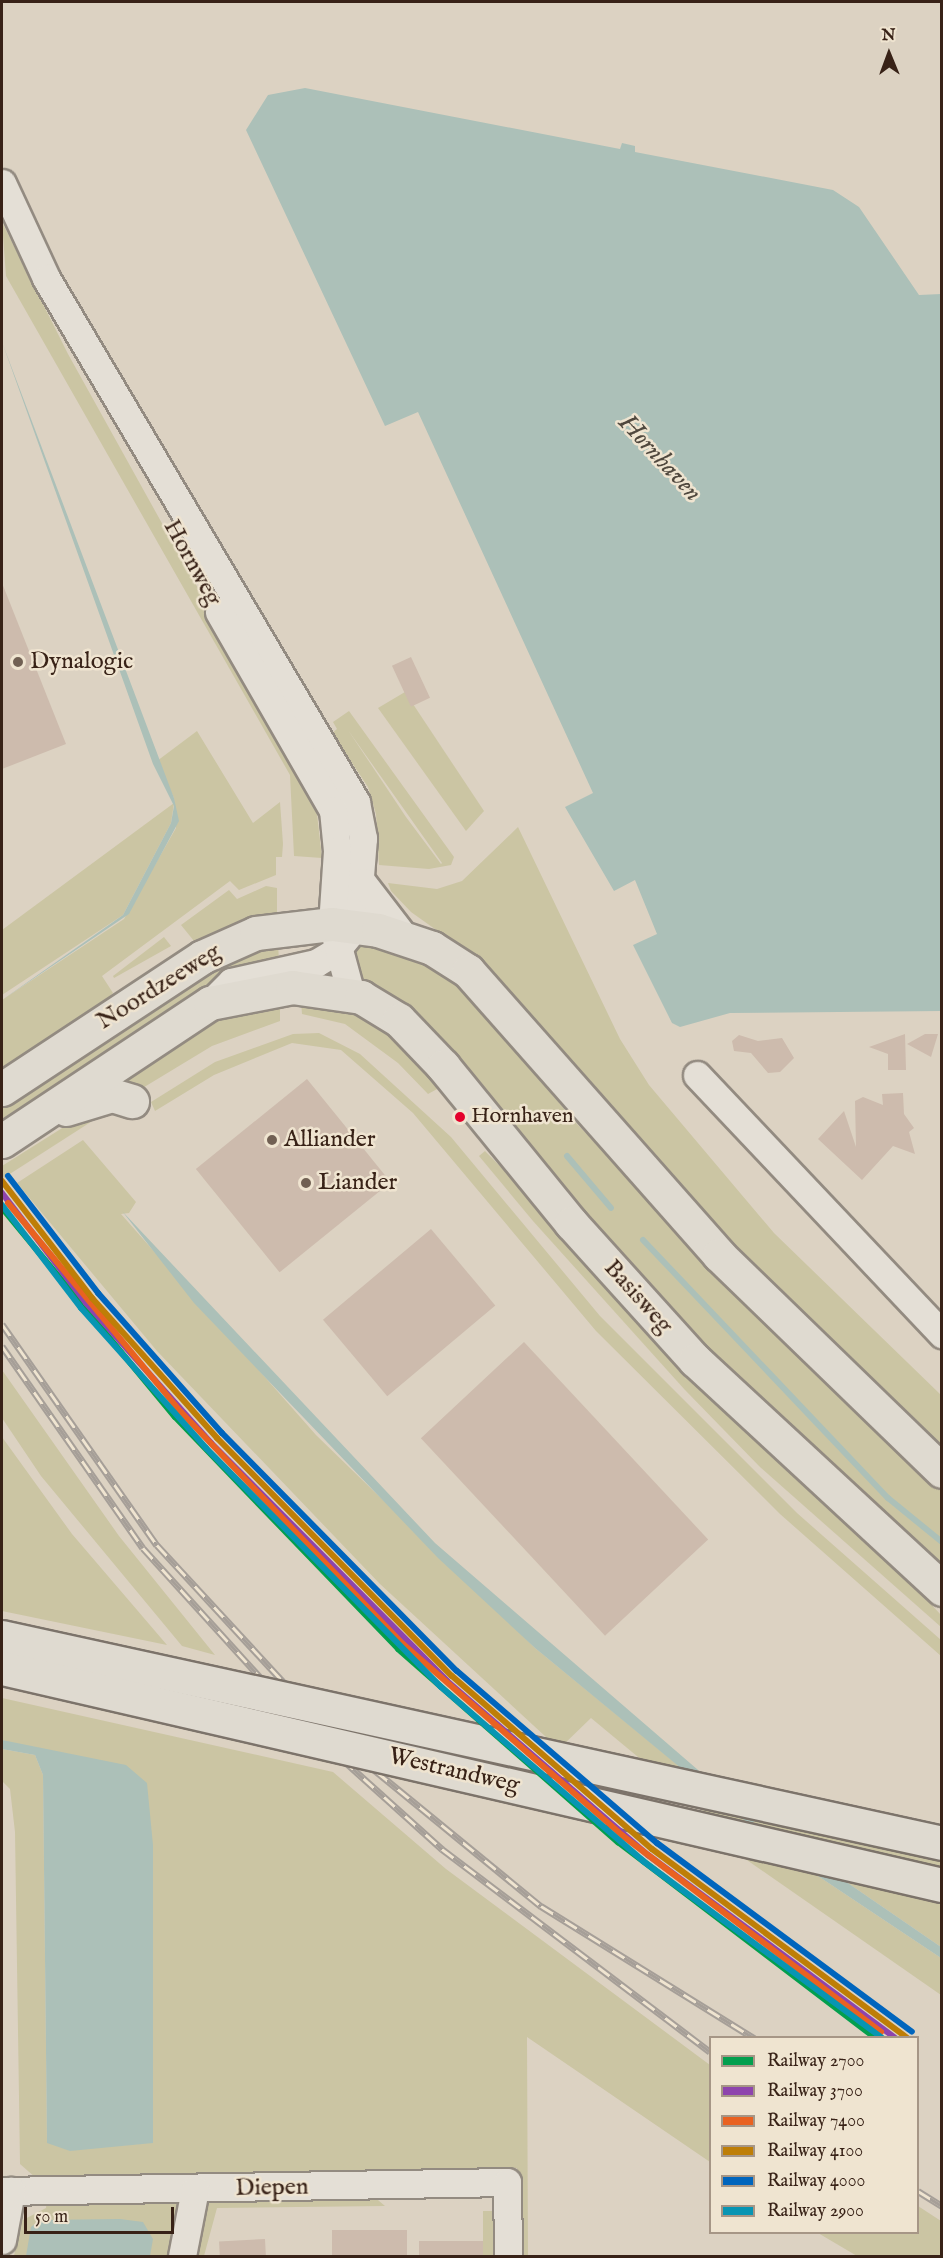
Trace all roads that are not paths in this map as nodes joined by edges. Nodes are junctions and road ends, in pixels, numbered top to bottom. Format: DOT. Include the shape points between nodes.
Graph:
graph roads {
  1 [pos="2,183"];
  2 [pos="2,214"];
  3 [pos="362,882"];
  4 [pos="341,934"];
  5 [pos="405,938"];
  6 [pos="351,994"];
  7 [pos="210,1003"];
  8 [pos="697,1075"];
  9 [pos="2,1089"];
  10 [pos="132,1101"];
  11 [pos="41,1114"];
  12 [pos="2,1141"];
  13 [pos="942,1334"];
  14 [pos="942,1471"];
  15 [pos="942,1588"];
  16 [pos="2,1637"];
  17 [pos="2,1668"];
  18 [pos="942,1844"];
  19 [pos="942,1885"];
  20 [pos="195,2189"];
  21 [pos="6,2191"];
  22 [pos="2,2240"];
  23 [pos="182,2256"];
  24 [pos="508,2256"];
  1 -- 3 [label="street, Hornweg" via="46,278 264,653 346,778 360,818"];
  2 -- 4 [label="street, Hornweg" via="70,350 328,795 337,843"];
  3 -- 4 [label="street, Hornweg"];
  3 -- 5 [label="street"];
  4 -- 5 [label="main road"];
  4 -- 6 [label="street"];
  4 -- 7 [label="street, Noordzeeweg" via="316,963 231,982"];
  4 -- 9 [label="main road, Noordzeeweg" via="291,925 220,947"];
  5 -- 14 [label="main road" via="468,970 719,1255"];
  6 -- 7 [label="main road, Noordzeeweg" via="271,988"];
  6 -- 15 [label="main road, Basisweg" via="399,1020 695,1360"];
  7 -- 11 [label="main road, Noordzeeweg"];
  8 -- 13 [label="street"];
  10 -- 11 [label="main road" via="112,1095"];
  11 -- 12 [label="main road, Noordzeeweg"];
  16 -- 18 [label="main road, Westrandweg, bridge"];
  17 -- 19 [label="main road, Westrandweg, bridge"];
  20 -- 21 [label="street, Diepen"];
  20 -- 23 [label="street"];
  20 -- 24 [label="street, Diepen" via="507,2182"];
  21 -- 22 [label="street"];
}
